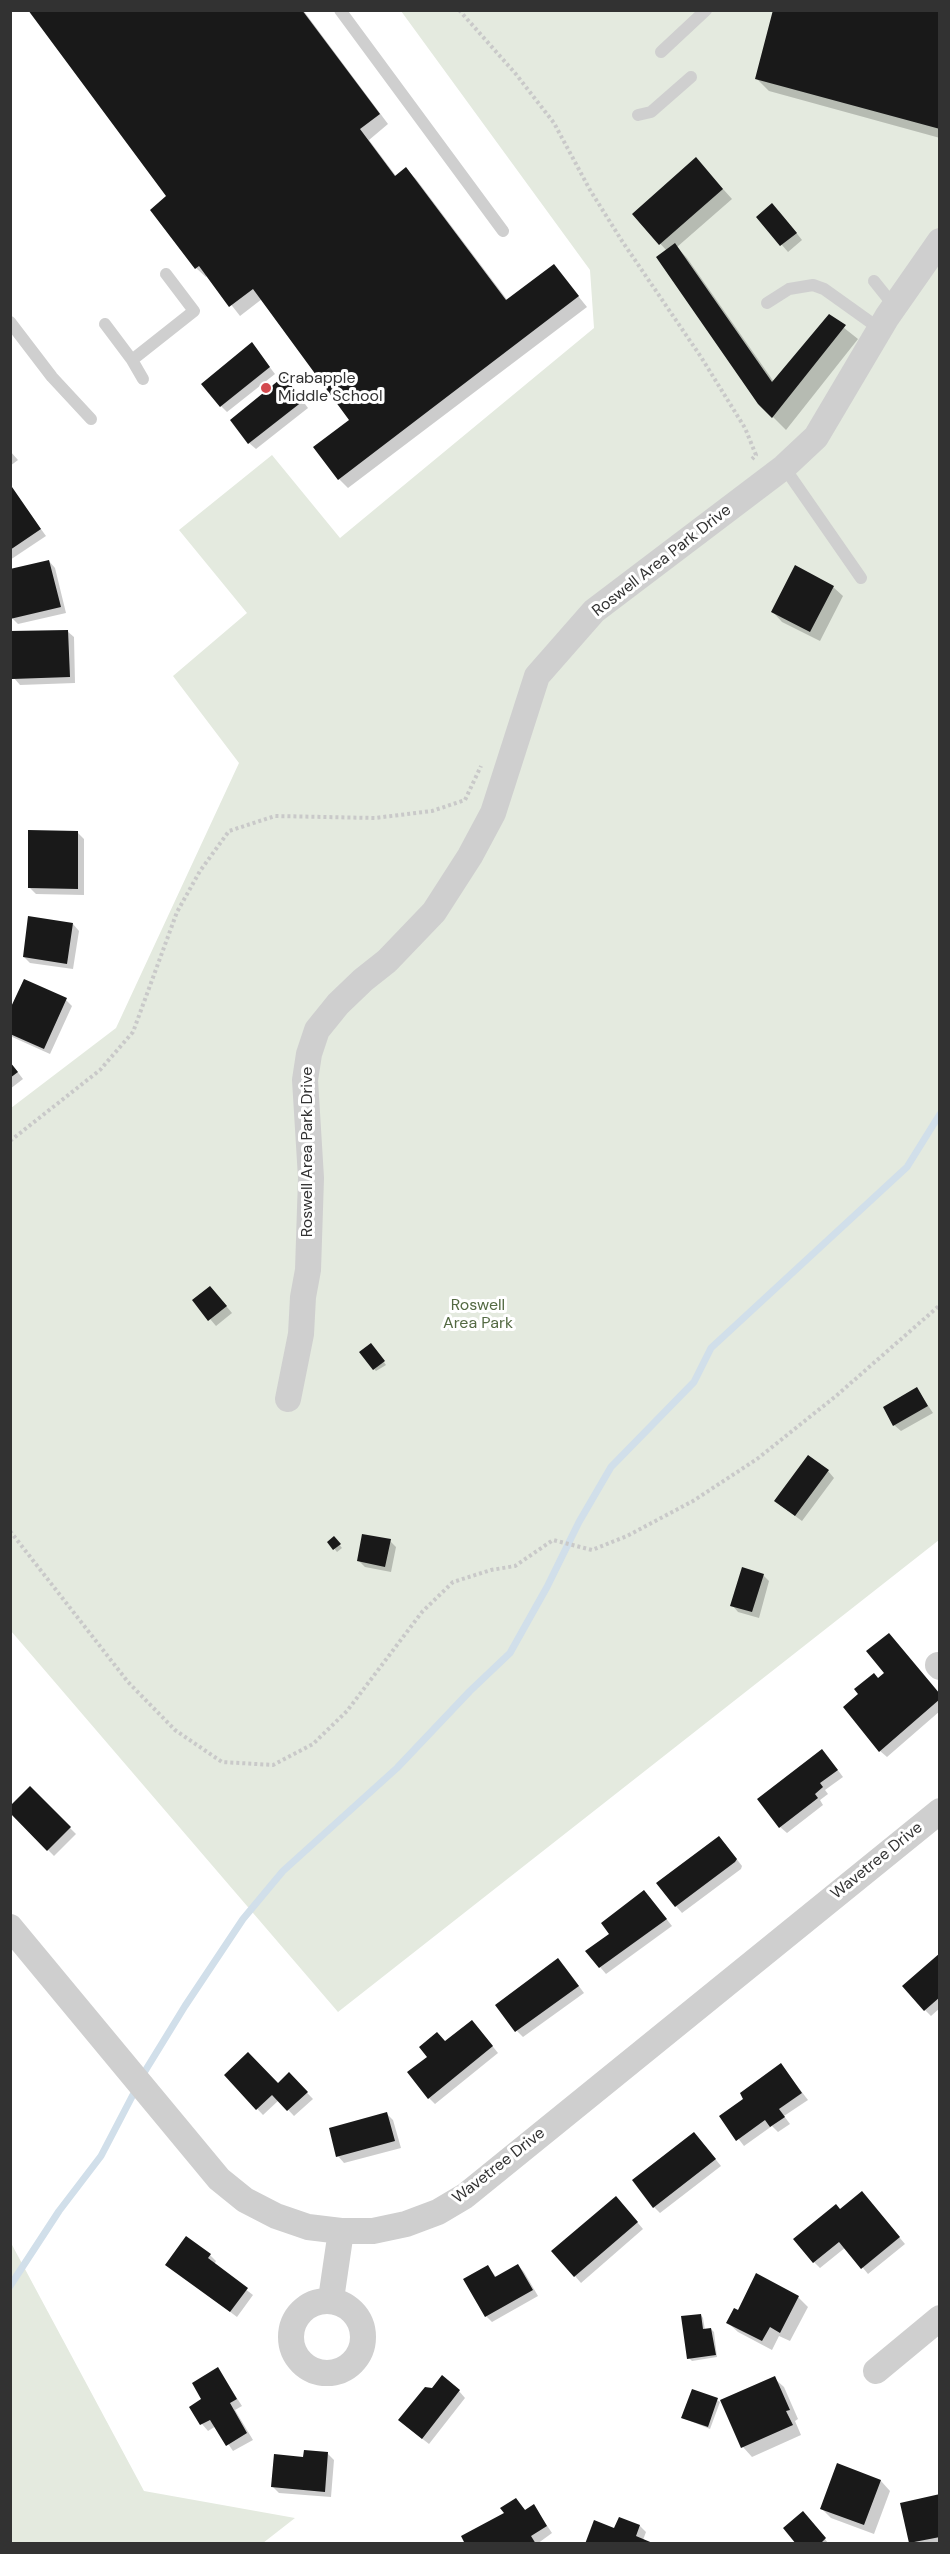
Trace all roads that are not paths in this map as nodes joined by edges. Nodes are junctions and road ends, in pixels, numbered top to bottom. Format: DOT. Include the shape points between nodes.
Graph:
graph roads {
  1 [pos="340,10"];
  2 [pos="706,10"];
  3 [pos="661,52"];
  4 [pos="691,77"];
  5 [pos="638,115"];
  6 [pos="503,231"];
  7 [pos="939,241"];
  8 [pos="166,274"];
  9 [pos="874,281"];
  10 [pos="767,303"];
  11 [pos="894,306"];
  12 [pos="10,322"];
  13 [pos="105,324"];
  14 [pos="880,329"];
  15 [pos="132,360"];
  16 [pos="143,379"];
  17 [pos="91,420"];
  18 [pos="784,466"];
  19 [pos="861,578"];
  20 [pos="288,1399"];
  21 [pos="939,1811"];
  22 [pos="10,1927"];
  23 [pos="340,2231"];
  24 [pos="331,2299"];
  25 [pos="939,2318"];
  26 [pos="876,2371"];
  1 -- 6 [label="lane"];
  2 -- 3 [label="lane"];
  4 -- 5 [label="lane" via="651,112"];
  7 -- 11 [label="street, Roswell Area Park Drive"];
  8 -- 15 [label="lane" via="194,310"];
  9 -- 11 [label="lane"];
  10 -- 14 [label="lane" via="789,289 813,285"];
  11 -- 14 [label="street, Roswell Area Park Drive"];
  12 -- 17 [label="lane"];
  13 -- 15 [label="lane"];
  14 -- 18 [label="street, Roswell Area Park Drive" via="816,437"];
  15 -- 16 [label="lane"];
  18 -- 19 [label="lane"];
  18 -- 20 [label="street, Roswell Area Park Drive" via="594,611 537,676 493,813 470,856 434,912 338,1004 317,1030 305,1080 311,1178 308,1270"];
  21 -- 23 [label="street, Wavetree Drive" via="465,2196 406,2224 373,2231"];
  22 -- 23 [label="street, Wavetree Drive" via="219,2179 276,2216 308,2227"];
  23 -- 24 [label="street"];
  25 -- 26 [label="street"];
}
